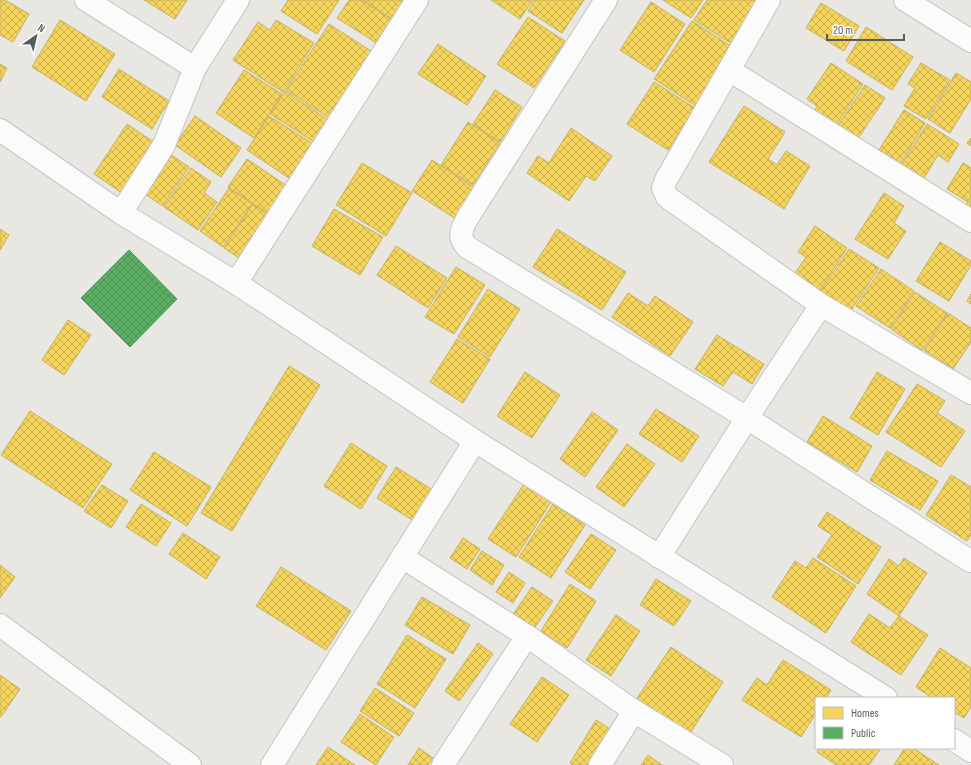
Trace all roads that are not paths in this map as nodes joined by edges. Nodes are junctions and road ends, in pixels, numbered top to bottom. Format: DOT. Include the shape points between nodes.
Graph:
graph roads {
  1 [pos="86,0"];
  2 [pos="238,0"];
  3 [pos="417,0"];
  4 [pos="606,0"];
  5 [pos="770,0"];
  6 [pos="905,0"];
  7 [pos="931,9"];
  8 [pos="971,41"];
  9 [pos="195,68"];
  10 [pos="729,70"];
  11 [pos="0,130"];
  12 [pos="121,213"];
  13 [pos="971,221"];
  14 [pos="236,283"];
  15 [pos="821,305"];
  16 [pos="971,393"];
  17 [pos="748,418"];
  18 [pos="475,440"];
  19 [pos="402,557"];
  20 [pos="659,557"];
  21 [pos="970,561"];
  22 [pos="0,625"];
  23 [pos="527,636"];
  24 [pos="884,697"];
  25 [pos="634,711"];
  26 [pos="955,741"];
  27 [pos="971,751"];
  28 [pos="190,765"];
  29 [pos="272,765"];
  30 [pos="443,765"];
  31 [pos="600,765"];
  32 [pos="722,765"];
  1 -- 9 [label="street"];
  2 -- 9 [label="street"];
  3 -- 14 [label="street"];
  4 -- 17 [label="street" via="468,217 462,228 461,237 467,247"];
  5 -- 10 [label="street"];
  6 -- 7 [label="street"];
  7 -- 8 [label="street"];
  9 -- 12 [label="street" via="164,145"];
  10 -- 13 [label="street"];
  10 -- 15 [label="street" via="663,188 667,197 677,205"];
  11 -- 12 [label="street"];
  12 -- 14 [label="street"];
  14 -- 18 [label="street"];
  15 -- 16 [label="street"];
  15 -- 17 [label="street"];
  17 -- 20 [label="street"];
  17 -- 21 [label="street"];
  18 -- 19 [label="street"];
  18 -- 20 [label="street"];
  19 -- 23 [label="street"];
  19 -- 29 [label="street"];
  20 -- 24 [label="street"];
  22 -- 28 [label="street"];
  23 -- 25 [label="street"];
  23 -- 30 [label="street"];
  25 -- 31 [label="street"];
  25 -- 32 [label="street"];
  26 -- 27 [label="street"];
}
